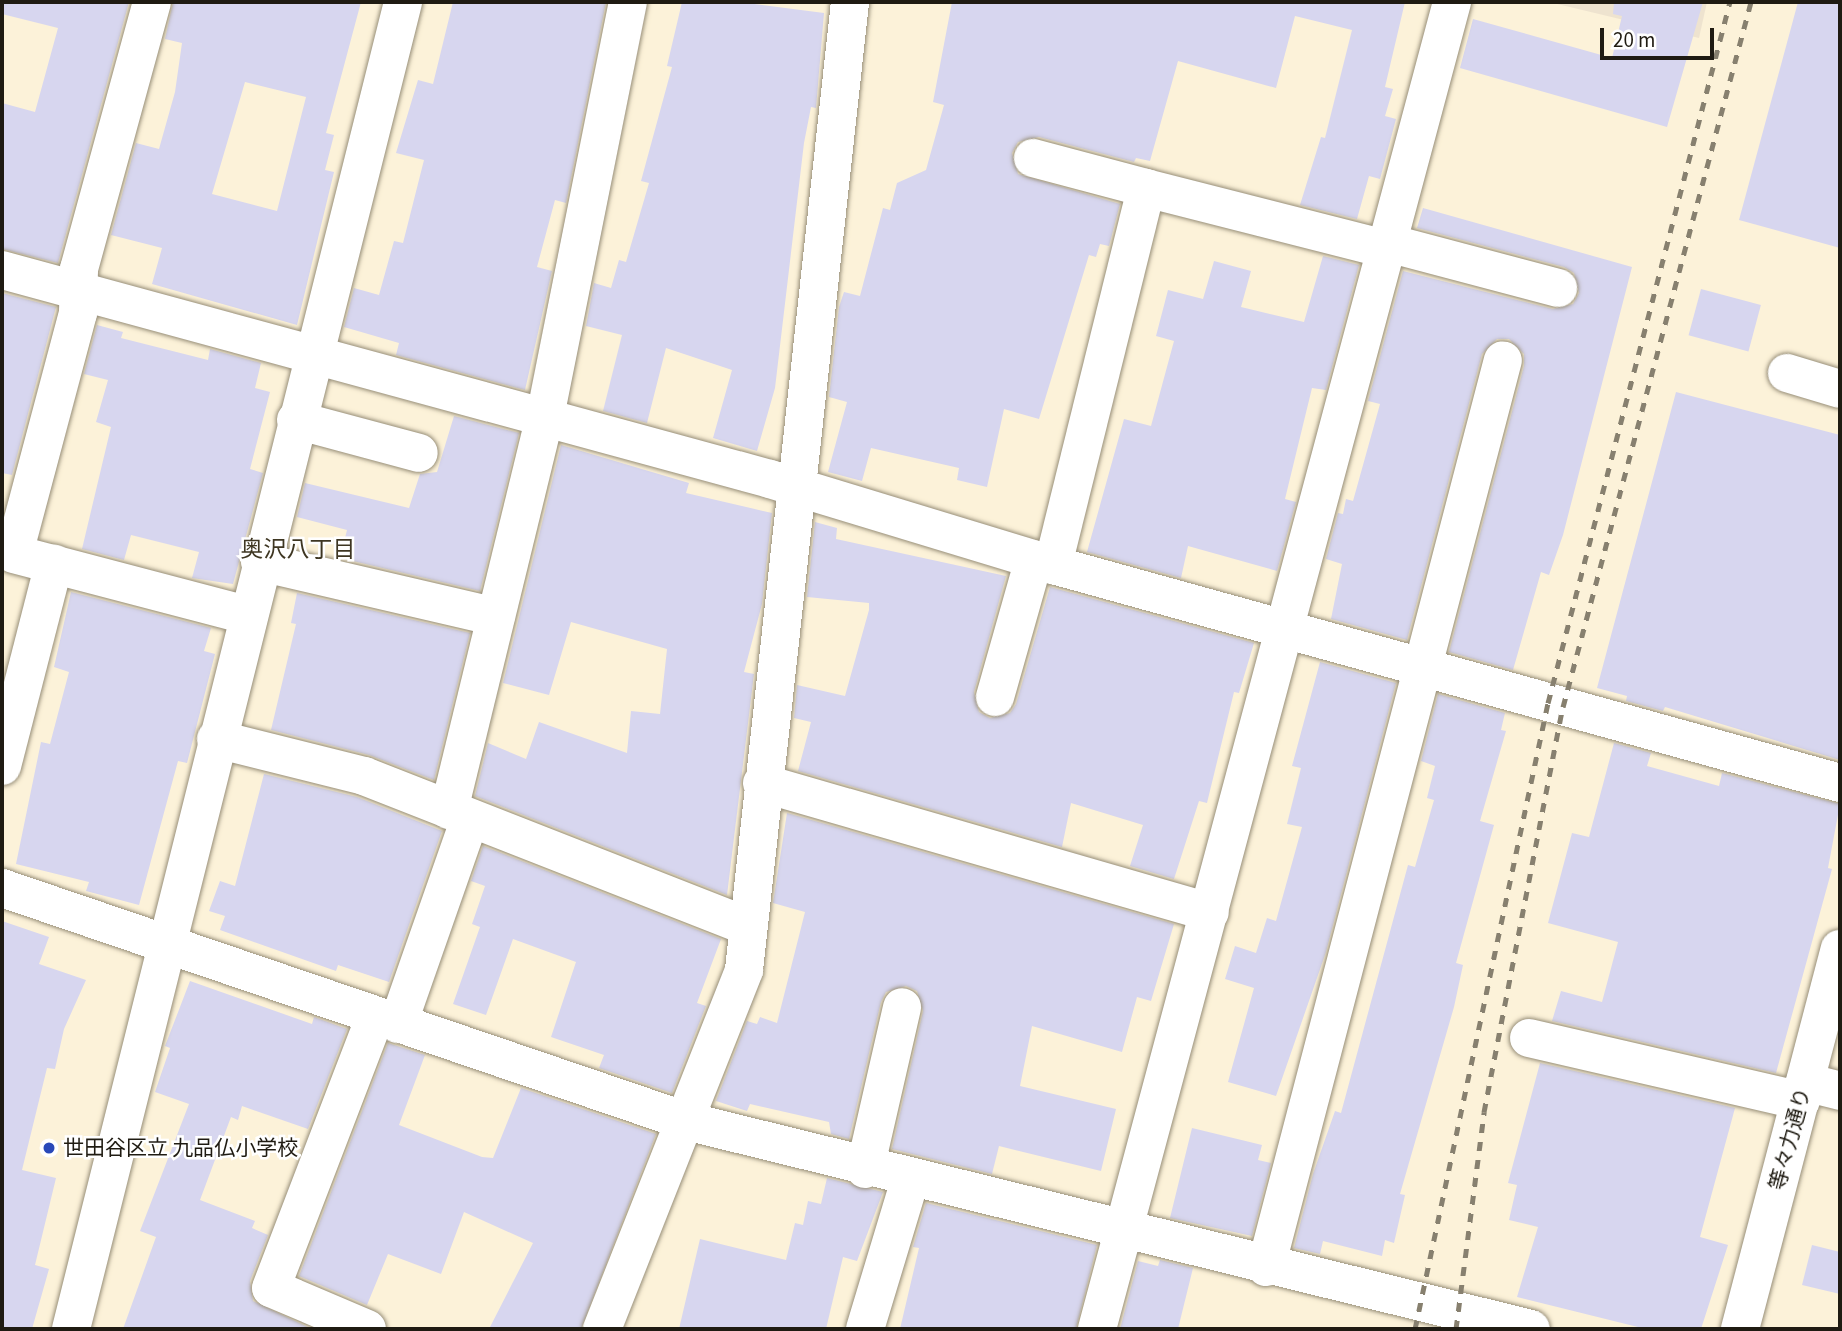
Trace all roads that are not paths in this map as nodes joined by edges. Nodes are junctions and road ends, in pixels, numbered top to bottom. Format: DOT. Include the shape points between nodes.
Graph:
graph roads {
  1 [pos="152,2"];
  2 [pos="403,2"];
  3 [pos="628,2"];
  4 [pos="850,2"];
  5 [pos="1452,2"];
  6 [pos="1033,158"];
  7 [pos="1146,188"];
  8 [pos="1387,246"];
  9 [pos="2,270"];
  10 [pos="1558,288"];
  11 [pos="79,291"];
  12 [pos="313,353"];
  13 [pos="1503,360"];
  14 [pos="1787,373"];
  15 [pos="1840,389"];
  16 [pos="545,417"];
  17 [pos="296,420"];
  18 [pos="419,453"];
  19 [pos="795,486"];
  20 [pos="260,562"];
  21 [pos="1043,562"];
  22 [pos="54,564"];
  23 [pos="247,615"];
  24 [pos="496,617"];
  25 [pos="1283,626"];
  26 [pos="1420,664"];
  27 [pos="995,697"];
  28 [pos="216,739"];
  29 [pos="2,766"];
  30 [pos="762,783"];
  31 [pos="1840,783"];
  32 [pos="459,814"];
  33 [pos="2,888"];
  34 [pos="1210,912"];
  35 [pos="747,926"];
  36 [pos="166,945"];
  37 [pos="1840,949"];
  38 [pos="902,1007"];
  39 [pos="387,1021"];
  40 [pos="1529,1038"];
  41 [pos="1815,1091"];
  42 [pos="686,1121"];
  43 [pos="865,1168"];
  44 [pos="910,1180"];
  45 [pos="1122,1230"];
  46 [pos="1266,1267"];
  47 [pos="345,1324"];
  48 [pos="71,1329"];
  49 [pos="603,1329"];
  50 [pos="865,1329"];
  51 [pos="1097,1329"];
  52 [pos="1531,1329"];
  53 [pos="1740,1329"];
  1 -- 11 [label="street" via="79,269"];
  2 -- 12 [label="street"];
  3 -- 16 [label="street"];
  4 -- 19 [label="street"];
  5 -- 8 [label="street"];
  6 -- 7 [label="street"];
  7 -- 8 [label="street"];
  7 -- 21 [label="street"];
  8 -- 10 [label="street"];
  8 -- 25 [label="street"];
  9 -- 11 [label="street"];
  11 -- 12 [label="street"];
  11 -- 22 [label="street" via="14,554"];
  12 -- 16 [label="street"];
  12 -- 17 [label="street"];
  13 -- 26 [label="street"];
  14 -- 15 [label="street"];
  16 -- 19 [label="street"];
  16 -- 24 [label="street"];
  17 -- 18 [label="street"];
  17 -- 20 [label="street"];
  19 -- 21 [label="street"];
  19 -- 30 [label="street"];
  20 -- 23 [label="street"];
  20 -- 24 [label="street"];
  21 -- 25 [label="street"];
  21 -- 27 [label="street"];
  22 -- 23 [label="street"];
  22 -- 29 [label="street"];
  23 -- 28 [label="street"];
  24 -- 32 [label="street"];
  25 -- 26 [label="street"];
  25 -- 34 [label="street"];
  26 -- 31 [label="street"];
  26 -- 46 [label="street"];
  28 -- 32 [label="street" via="364,776"];
  28 -- 36 [label="street"];
  30 -- 34 [label="street"];
  30 -- 35 [label="street"];
  32 -- 35 [label="street"];
  32 -- 39 [label="street"];
  33 -- 36 [label="street"];
  34 -- 45 [label="street"];
  35 -- 42 [label="street" via="744,970"];
  36 -- 39 [label="street"];
  36 -- 48 [label="street"];
  37 -- 41 [label="street, 等々力通り"];
  38 -- 43 [label="street"];
  39 -- 42 [label="street"];
  39 -- 47 [label="street" via="271,1288"];
  40 -- 41 [label="street"];
  41 -- 53 [label="street, 等々力通り"];
  42 -- 43 [label="street"];
  42 -- 49 [label="street"];
  43 -- 44 [label="street"];
  44 -- 45 [label="street"];
  44 -- 50 [label="street"];
  45 -- 46 [label="street"];
  45 -- 51 [label="street"];
  46 -- 52 [label="street"];
}
